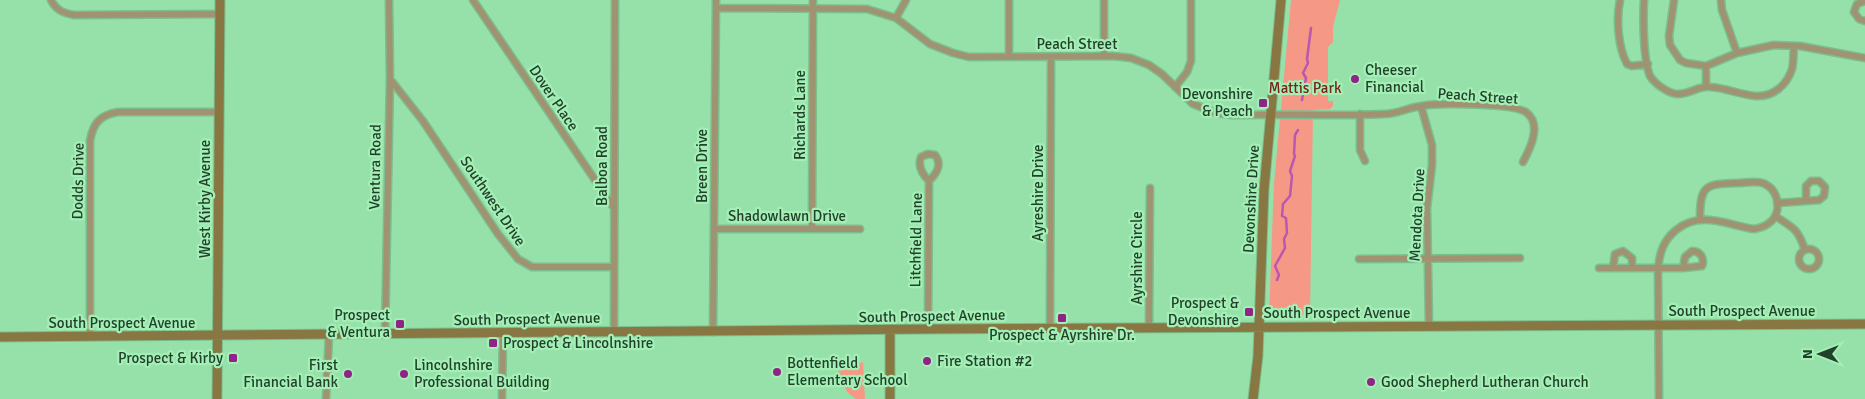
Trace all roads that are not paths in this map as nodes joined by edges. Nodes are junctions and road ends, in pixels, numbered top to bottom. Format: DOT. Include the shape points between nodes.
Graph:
graph roads {
  1 [pos="51,0"];
  2 [pos="220,0"];
  3 [pos="389,0"];
  4 [pos="473,0"];
  5 [pos="615,0"];
  6 [pos="716,0"];
  7 [pos="813,0"];
  8 [pos="906,0"];
  9 [pos="1009,0"];
  10 [pos="1104,0"];
  11 [pos="1191,0"];
  12 [pos="1281,0"];
  13 [pos="1620,0"];
  14 [pos="1644,0"];
  15 [pos="1674,0"];
  16 [pos="1721,0"];
  17 [pos="1865,1"];
  18 [pos="716,8"];
  19 [pos="813,8"];
  20 [pos="220,14"];
  21 [pos="896,18"];
  22 [pos="1865,21"];
  23 [pos="1794,46"];
  24 [pos="1738,53"];
  25 [pos="1104,56"];
  26 [pos="1009,57"];
  27 [pos="1051,57"];
  28 [pos="1865,58"];
  29 [pos="1648,64"];
  30 [pos="1706,66"];
  31 [pos="390,79"];
  32 [pos="1706,86"];
  33 [pos="1175,87"];
  34 [pos="1420,106"];
  35 [pos="219,112"];
  36 [pos="1270,114"];
  37 [pos="1360,114"];
  38 [pos="1365,161"];
  39 [pos="1523,162"];
  40 [pos="929,182"];
  41 [pos="1150,188"];
  42 [pos="1806,201"];
  43 [pos="1777,203"];
  44 [pos="614,209"];
  45 [pos="1775,216"];
  46 [pos="1700,219"];
  47 [pos="714,229"];
  48 [pos="812,229"];
  49 [pos="860,229"];
  50 [pos="1805,250"];
  51 [pos="1427,258"];
  52 [pos="1520,258"];
  53 [pos="1359,260"];
  54 [pos="613,267"];
  55 [pos="1599,268"];
  56 [pos="1612,268"];
  57 [pos="1632,268"];
  58 [pos="1658,268"];
  59 [pos="1683,268"];
  60 [pos="1865,324"];
  61 [pos="1658,325"];
  62 [pos="1429,326"];
  63 [pos="1258,327"];
  64 [pos="1050,328"];
  65 [pos="1149,328"];
  66 [pos="928,329"];
  67 [pos="890,330"];
  68 [pos="614,332"];
  69 [pos="713,332"];
  70 [pos="385,334"];
  71 [pos="503,334"];
  72 [pos="328,335"];
  73 [pos="90,336"];
  74 [pos="217,336"];
  75 [pos="0,337"];
  76 [pos="217,399"];
  77 [pos="326,399"];
  78 [pos="502,399"];
  79 [pos="890,399"];
  80 [pos="1253,399"];
  81 [pos="1659,399"];
  1 -- 20 [label="street" via="61,12 74,15"];
  2 -- 20 [label="main road, West Kirby Avenue"];
  3 -- 31 [label="street, Ventura Road"];
  4 -- 44 [label="street, Dover Place"];
  5 -- 44 [label="street, Balboa Road"];
  6 -- 18 [label="street, Breen Drive"];
  7 -- 19 [label="street, Richards Lane"];
  8 -- 21 [label="street"];
  9 -- 26 [label="street"];
  10 -- 25 [label="street"];
  11 -- 33 [label="street" via="1191,61"];
  12 -- 36 [label="main road, Devonshire Drive"];
  13 -- 29 [label="street" via="1619,30 1624,58 1632,66"];
  14 -- 29 [label="street" via="1643,29"];
  15 -- 30 [label="street" via="1670,45 1680,60"];
  16 -- 24 [label="street"];
  17 -- 22 [label="street" via="1857,4 1854,12 1859,20"];
  18 -- 19 [label="street, Peach Street"];
  18 -- 47 [label="street, Breen Drive"];
  19 -- 21 [label="street, Peach Street" via="867,9"];
  19 -- 48 [label="street, Richards Lane"];
  20 -- 35 [label="main road, West Kirby Avenue"];
  21 -- 26 [label="street, Peach Street" via="930,44 953,53 969,57"];
  23 -- 24 [label="street" via="1774,45"];
  23 -- 28 [label="street"];
  23 -- 32 [label="street" via="1792,68 1786,81 1768,96"];
  24 -- 30 [label="street"];
  25 -- 27 [label="street, Peach Street"];
  25 -- 33 [label="street, Peach Street" via="1140,61 1155,69"];
  26 -- 27 [label="street, Peach Street"];
  27 -- 64 [label="street, Ayreshire Drive"];
  29 -- 32 [label="street" via="1651,77 1663,89 1676,94 1691,93"];
  30 -- 32 [label="street"];
  31 -- 54 [label="street, Southwest Drive" via="423,121 518,259 532,266"];
  31 -- 70 [label="street, Ventura Road"];
  33 -- 36 [label="street, Peach Street" via="1193,104 1216,114"];
  34 -- 37 [label="street, Peach Street" via="1387,114"];
  34 -- 39 [label="street, Peach Street" via="1453,103 1523,110 1533,123 1531,147"];
  34 -- 51 [label="street, Mendota Drive" via="1432,151"];
  35 -- 73 [label="street, Dodds Drive" via="118,112 103,116 94,125 90,141"];
  35 -- 74 [label="main road, West Kirby Avenue"];
  36 -- 37 [label="street, Peach Street"];
  36 -- 63 [label="main road, Devonshire Drive"];
  37 -- 38 [label="street" via="1360,150"];
  40 -- 66 [label="street, Litchfield Lane"];
  41 -- 65 [label="street, Ayrshire Circle"];
  42 -- 43 [label="street"];
  43 -- 45 [label="street"];
  43 -- 46 [label="street" via="1766,184 1717,183 1701,196"];
  44 -- 54 [label="street, Balboa Road"];
  45 -- 46 [label="street" via="1769,223 1754,229"];
  45 -- 50 [label="street" via="1796,230"];
  46 -- 58 [label="street" via="1682,225 1670,235 1662,246"];
  47 -- 48 [label="street, Shadowlawn Drive"];
  47 -- 69 [label="street, Breen Drive"];
  48 -- 49 [label="street, Shadowlawn Drive"];
  51 -- 52 [label="street"];
  51 -- 53 [label="street"];
  51 -- 62 [label="street, Mendota Drive"];
  54 -- 68 [label="street, Balboa Road"];
  55 -- 56 [label="street"];
  56 -- 57 [label="street"];
  56 -- 57 [label="street" via="1615,254 1623,251 1632,258"];
  57 -- 58 [label="street"];
  58 -- 59 [label="street"];
  58 -- 61 [label="street"];
  60 -- 61 [label="main road, South Prospect Avenue"];
  61 -- 62 [label="main road, South Prospect Avenue"];
  61 -- 81 [label="street"];
  62 -- 63 [label="main road, South Prospect Avenue"];
  63 -- 65 [label="main road, South Prospect Avenue"];
  63 -- 80 [label="main road, Devonshire Drive"];
  64 -- 65 [label="main road, South Prospect Avenue"];
  64 -- 66 [label="main road, South Prospect Avenue"];
  66 -- 67 [label="main road, South Prospect Avenue"];
  67 -- 69 [label="main road, South Prospect Avenue"];
  67 -- 79 [label="main road"];
  68 -- 69 [label="main road, South Prospect Avenue"];
  68 -- 71 [label="main road, South Prospect Avenue"];
  70 -- 71 [label="main road, South Prospect Avenue"];
  70 -- 72 [label="main road, South Prospect Avenue"];
  71 -- 78 [label="street"];
  72 -- 74 [label="main road, South Prospect Avenue"];
  72 -- 77 [label="street"];
  73 -- 74 [label="main road, South Prospect Avenue"];
  73 -- 75 [label="main road, South Prospect Avenue"];
  74 -- 76 [label="main road, West Kirby Avenue"];
}
